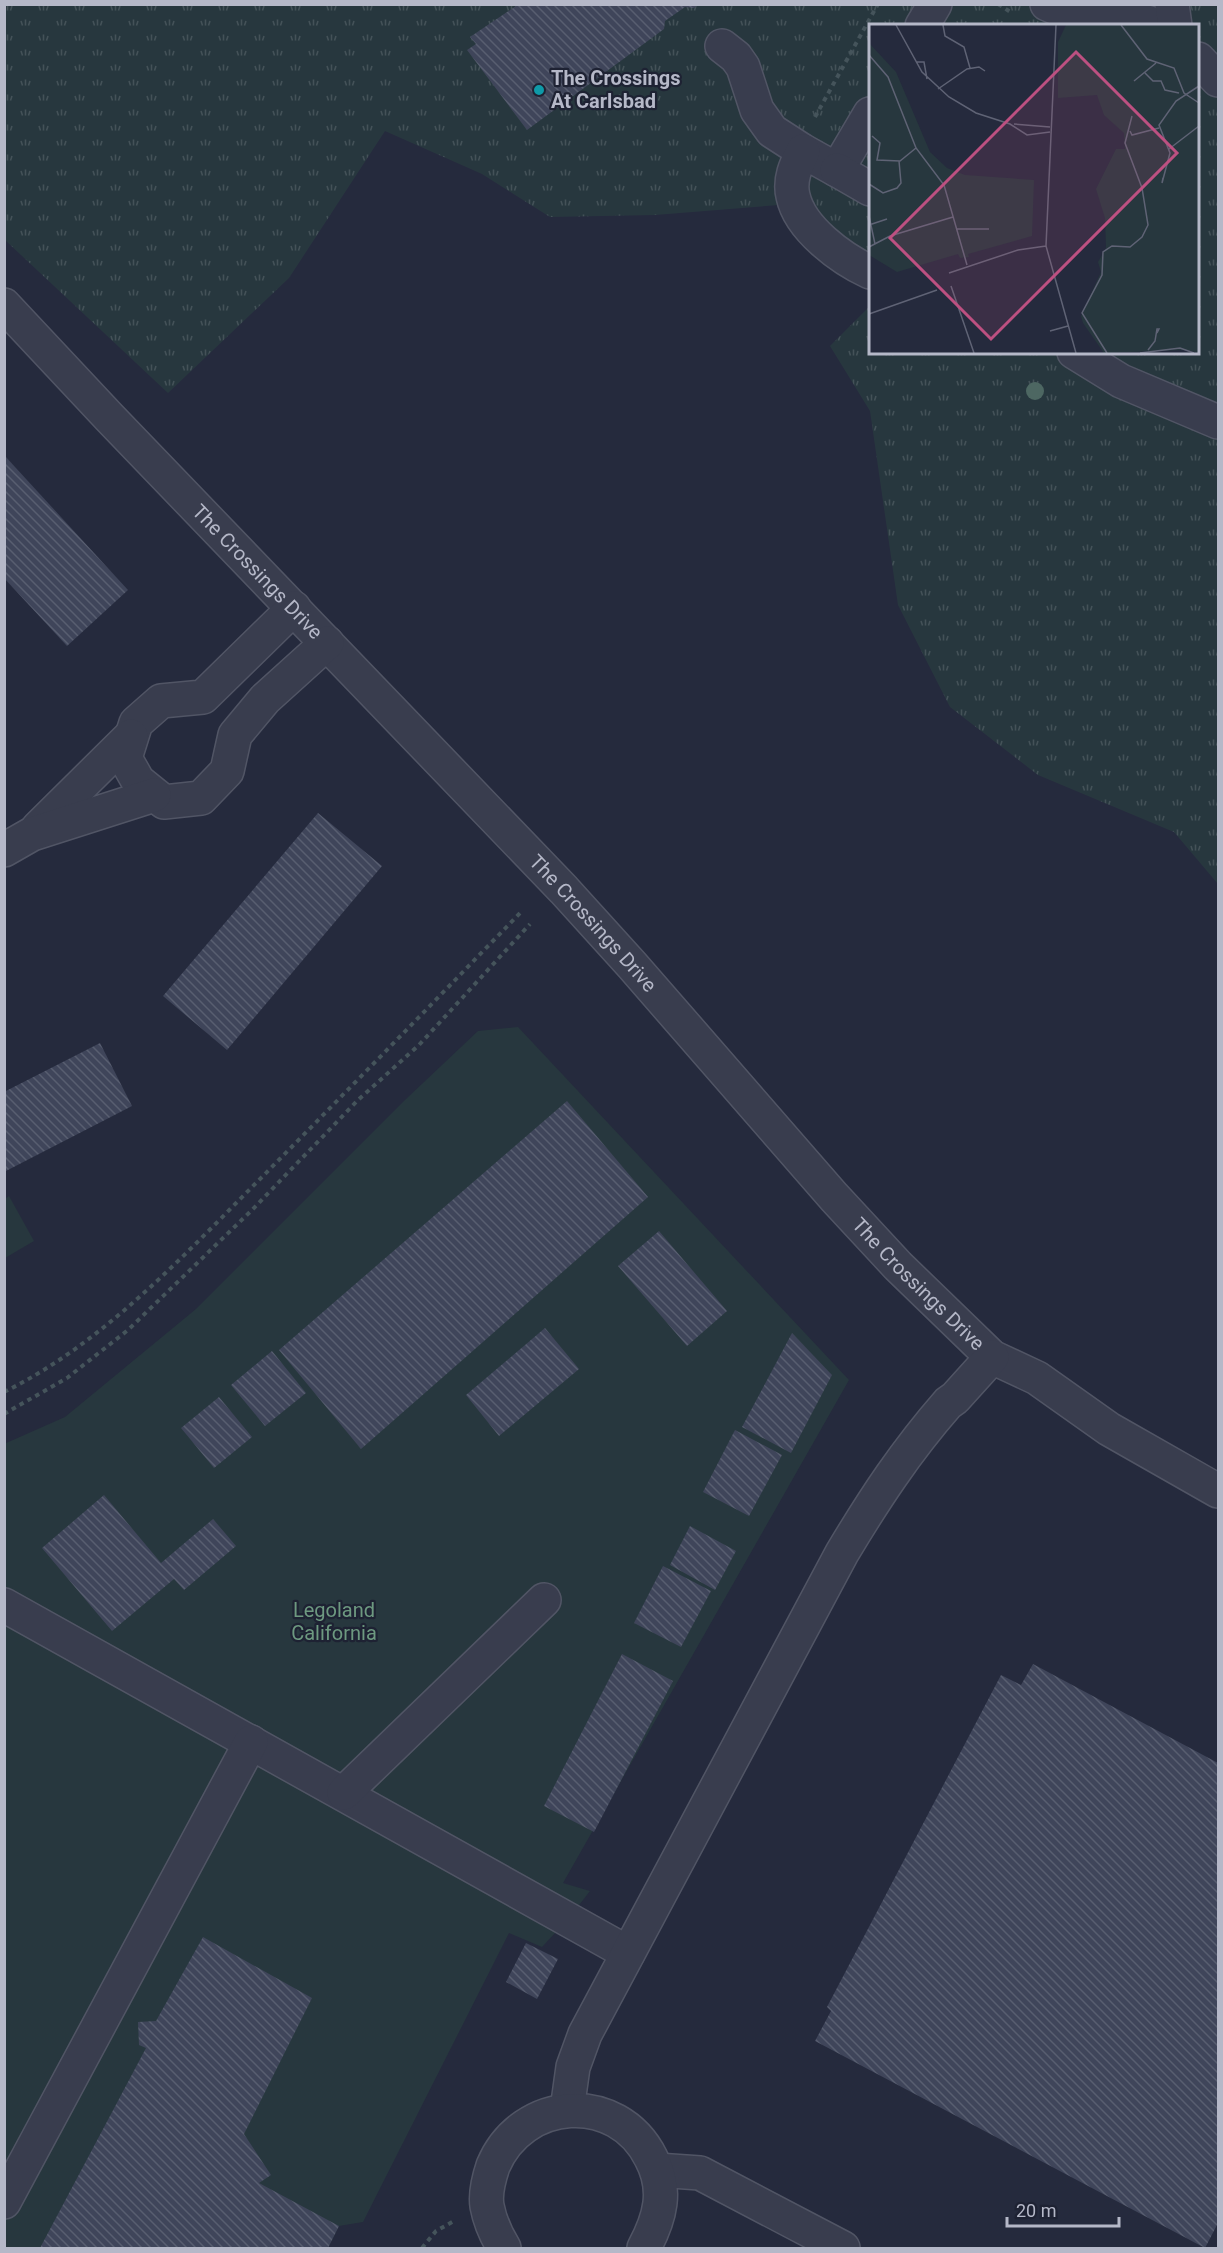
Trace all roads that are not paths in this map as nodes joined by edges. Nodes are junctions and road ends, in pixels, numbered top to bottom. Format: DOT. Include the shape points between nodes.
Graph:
graph roads {
  1 [pos="935,4"];
  2 [pos="1047,4"];
  3 [pos="1164,16"];
  4 [pos="923,24"];
  5 [pos="722,46"];
  6 [pos="1199,61"];
  7 [pos="1218,80"];
  8 [pos="869,116"];
  9 [pos="803,151"];
  10 [pos="837,170"];
  11 [pos="869,188"];
  12 [pos="869,271"];
  13 [pos="4,305"];
  14 [pos="1077,354"];
  15 [pos="1218,422"];
  16 [pos="294,608"];
  17 [pos="327,643"];
  18 [pos="131,736"];
  19 [pos="154,795"];
  20 [pos="32,834"];
  21 [pos="4,850"];
  22 [pos="992,1357"];
  23 [pos="1218,1491"];
  24 [pos="544,1600"];
  25 [pos="4,1605"];
  26 [pos="251,1742"];
  27 [pos="344,1793"];
  28 [pos="628,1953"];
  29 [pos="567,2110"];
  30 [pos="657,2170"];
  31 [pos="4,2202"];
  32 [pos="504,2248"];
  33 [pos="644,2248"];
  34 [pos="843,2248"];
  1 -- 4 [label="street"];
  2 -- 3 [label="street" via="1089,17"];
  5 -- 9 [label="street" via="743,67 764,122"];
  6 -- 7 [label="street"];
  8 -- 10 [label="street"];
  9 -- 10 [label="street"];
  9 -- 12 [label="street" via="792,182 792,195 801,217 842,256"];
  10 -- 11 [label="street"];
  13 -- 16 [label="street, The Crossings Drive"];
  14 -- 15 [label="street" via="1121,381"];
  16 -- 17 [label="street, The Crossings Drive"];
  16 -- 18 [label="street" via="203,697 161,701 136,723"];
  17 -- 19 [label="street" via="265,699 235,735 226,771 201,798 164,802"];
  17 -- 22 [label="street, The Crossings Drive" via="564,890 890,1258"];
  18 -- 19 [label="street" via="125,758 138,781"];
  18 -- 20 [label="street"];
  19 -- 20 [label="street"];
  20 -- 21 [label="street"];
  22 -- 23 [label="street, The Crossings Drive" via="1037,1378 1109,1429"];
  22 -- 28 [label="street" via="912,1445 863,1518"];
  24 -- 27 [label="street"];
  25 -- 26 [label="street"];
  26 -- 27 [label="street"];
  26 -- 31 [label="street"];
  27 -- 28 [label="street"];
  28 -- 29 [label="street" via="585,2034 573,2067"];
  29 -- 30 [label="street" via="596,2112 623,2124 644,2144"];
  29 -- 32 [label="street" via="541,2116 517,2131 500,2151 489,2176 487,2204 493,2229"];
  30 -- 33 [label="street" via="661,2198 656,2225"];
  30 -- 34 [label="street" via="700,2173"];
}
